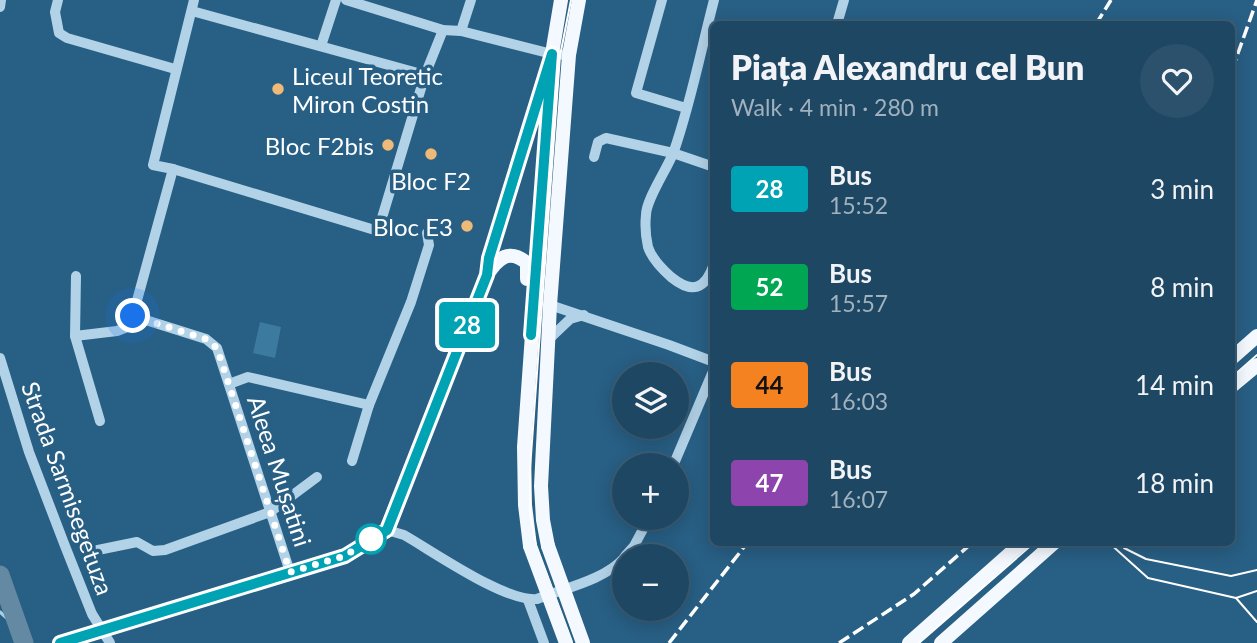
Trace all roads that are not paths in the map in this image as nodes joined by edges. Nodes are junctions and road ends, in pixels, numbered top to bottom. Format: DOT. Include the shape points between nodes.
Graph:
graph roads {
  1 [pos="1,0"];
  2 [pos="58,0"];
  3 [pos="337,0"];
  4 [pos="346,0"];
  5 [pos="471,0"];
  6 [pos="561,0"];
  7 [pos="579,0"];
  8 [pos="662,0"];
  9 [pos="714,0"];
  10 [pos="840,2"];
  11 [pos="193,6"];
  12 [pos="0,7"];
  13 [pos="837,21"];
  14 [pos="443,30"];
  15 [pos="461,31"];
  16 [pos="321,46"];
  17 [pos="552,54"];
  18 [pos="569,55"];
  19 [pos="175,69"];
  20 [pos="425,75"];
  21 [pos="686,108"];
  22 [pos="673,153"];
  23 [pos="594,157"];
  24 [pos="710,166"];
  25 [pos="173,169"];
  26 [pos="427,233"];
  27 [pos="710,274"];
  28 [pos="487,275"];
  29 [pos="76,276"];
  30 [pos="550,304"];
  31 [pos="584,315"];
  32 [pos="133,316"];
  33 [pos="531,335"];
  34 [pos="75,336"];
  35 [pos="1257,336"];
  36 [pos="550,338"];
  37 [pos="1235,355"];
  38 [pos="0,358"];
  39 [pos="710,361"];
  40 [pos="1257,365"];
  41 [pos="710,378"];
  42 [pos="1235,383"];
  43 [pos="229,384"];
  44 [pos="369,405"];
  45 [pos="100,421"];
  46 [pos="678,453"];
  47 [pos="352,461"];
  48 [pos="317,477"];
  49 [pos="270,512"];
  50 [pos="387,530"];
  51 [pos="1018,546"];
  52 [pos="1050,546"];
  53 [pos="93,551"];
  54 [pos="612,568"];
  55 [pos="290,572"];
  56 [pos="528,600"];
  57 [pos="103,629"];
  58 [pos="61,643"];
  59 [pos="110,643"];
  60 [pos="544,643"];
  61 [pos="566,643"];
  62 [pos="583,643"];
  63 [pos="909,643"];
  64 [pos="941,643"];
  1 -- 12 [label="street"];
  2 -- 19 [label="street" via="56,22 59,33 67,38"];
  3 -- 16 [label="street"];
  4 -- 14 [label="street"];
  5 -- 15 [label="street"];
  6 -- 17 [label="main road"];
  7 -- 18 [label="main road"];
  8 -- 21 [label="street" via="636,93"];
  9 -- 21 [label="street"];
  10 -- 13 [label="street"];
  11 -- 16 [label="street"];
  11 -- 19 [label="street"];
  14 -- 15 [label="street"];
  14 -- 20 [label="street"];
  15 -- 17 [label="street"];
  16 -- 20 [label="street"];
  17 -- 18 [label="street"];
  17 -- 28 [label="street"];
  17 -- 33 [label="main road"];
  18 -- 30 [label="main road"];
  19 -- 25 [label="street" via="153,164"];
  20 -- 25 [label="street" via="378,231"];
  21 -- 22 [label="street"];
  22 -- 23 [label="street" via="602,138"];
  22 -- 24 [label="street"];
  22 -- 27 [label="street" via="645,212 648,247 662,269 682,286 702,284"];
  25 -- 32 [label="street"];
  26 -- 44 [label="street" via="429,246 411,302"];
  28 -- 33 [label="main road" via="506,255 519,256 527,263 525,321"];
  28 -- 50 [label="street"];
  29 -- 34 [label="street"];
  30 -- 31 [label="street"];
  30 -- 36 [label="main road"];
  31 -- 36 [label="street" via="570,319"];
  31 -- 39 [label="street"];
  32 -- 34 [label="street" via="124,329"];
  32 -- 43 [label="street, Aleea Mușatini" via="206,339 217,348"];
  33 -- 61 [label="main road, bridge" via="524,505 530,546"];
  34 -- 45 [label="street"];
  35 -- 37 [label="main road"];
  36 -- 62 [label="main road, bridge" via="543,520"];
  38 -- 57 [label="street, Strada Sarmisegetuza" via="51,511 92,614"];
  40 -- 42 [label="main road"];
  41 -- 46 [label="street"];
  43 -- 44 [label="street, Aleea Mușatini" via="248,377"];
  43 -- 49 [label="street, Aleea Mușatini"];
  44 -- 47 [label="street"];
  48 -- 49 [label="street"];
  49 -- 53 [label="street" via="159,552 137,542"];
  49 -- 55 [label="street, Aleea Mușatini"];
  50 -- 55 [label="street" via="345,556"];
  50 -- 56 [label="street" via="404,535 502,591"];
  51 -- 63 [label="main road"];
  52 -- 64 [label="main road"];
  54 -- 56 [label="street"];
  55 -- 57 [label="street"];
  56 -- 60 [label="street"];
  57 -- 58 [label="street"];
  57 -- 59 [label="street, Strada Sarmisegetuza"];
}
